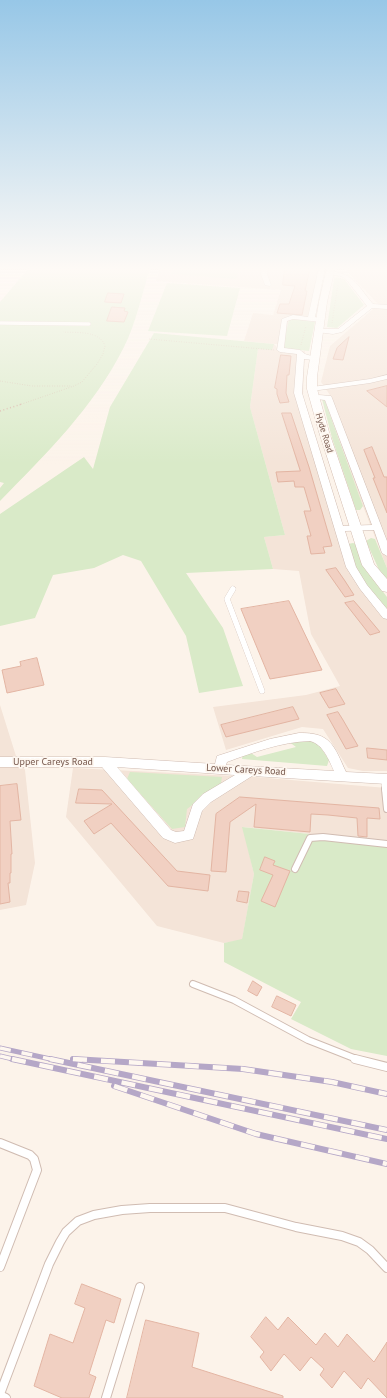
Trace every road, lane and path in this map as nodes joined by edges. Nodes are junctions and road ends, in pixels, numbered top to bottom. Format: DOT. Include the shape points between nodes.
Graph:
graph roads {
  1 [pos="68,333"];
  2 [pos="283,333"];
  3 [pos="306,333"];
  4 [pos="319,333"];
  5 [pos="149,339"];
  6 [pos="280,350"];
  7 [pos="299,354"];
  8 [pos="314,358"];
  9 [pos="387,377"];
  10 [pos="0,380"];
  11 [pos="74,386"];
  12 [pos="316,393"];
  13 [pos="0,411"];
  14 [pos="377,527"];
  15 [pos="356,528"];
  16 [pos="339,529"];
  17 [pos="387,553"];
  18 [pos="387,588"];
  19 [pos="233,589"];
  20 [pos="387,616"];
  21 [pos="262,691"];
  22 [pos="0,762"];
  23 [pos="105,762"];
  24 [pos="220,769"];
  25 [pos="250,771"];
  26 [pos="342,775"];
  27 [pos="386,778"];
  28 [pos="387,809"];
  29 [pos="387,844"];
  30 [pos="295,870"];
  31 [pos="193,984"];
  32 [pos="387,1066"];
  33 [pos="0,1143"];
  34 [pos="1,1262"];
  35 [pos="387,1268"];
  36 [pos="140,1287"];
  37 [pos="0,1394"];
  38 [pos="6,1398"];
  39 [pos="106,1398"];
  1 -- 11 [label="path" via="100,338 105,346 91,374"];
  2 -- 6 [label="street"];
  3 -- 7 [label="path"];
  4 -- 8 [label="street, Hyde Road"];
  5 -- 6 [label="path"];
  6 -- 7 [label="street"];
  7 -- 8 [label="street"];
  7 -- 16 [label="street" via="298,393"];
  8 -- 12 [label="street, Hyde Road" via="312,377"];
  9 -- 12 [label="street"];
  10 -- 11 [label="path" via="32,386"];
  11 -- 13 [label="path"];
  12 -- 14 [label="street" via="328,398"];
  12 -- 15 [label="street, Hyde Road" via="324,432"];
  14 -- 15 [label="street"];
  14 -- 17 [label="street"];
  15 -- 16 [label="street"];
  15 -- 18 [label="street, Hyde Road" via="368,565"];
  16 -- 20 [label="street" via="351,567 363,587"];
  19 -- 21 [label="lane" via="227,599"];
  22 -- 23 [label="street, Upper Careys Road"];
  23 -- 24 [label="street, Lower Careys Road"];
  23 -- 25 [label="street" via="167,834 175,838 189,835 197,808 207,798"];
  24 -- 25 [label="street, Lower Careys Road"];
  24 -- 26 [label="street" via="221,759 283,740 309,736 320,739"];
  25 -- 26 [label="street, Lower Careys Road"];
  26 -- 27 [label="street, Lower Careys Road"];
  27 -- 28 [label="lane"];
  29 -- 30 [label="lane" via="323,837 310,838"];
  31 -- 32 [label="lane" via="230,998 325,1048"];
  33 -- 34 [label="lane" via="30,1155 37,1170"];
  35 -- 37 [label="lane" via="359,1242 225,1208 150,1208 94,1215 78,1221 66,1232 49,1264"];
  36 -- 39 [label="lane"];
  37 -- 38 [label="lane"];
}
